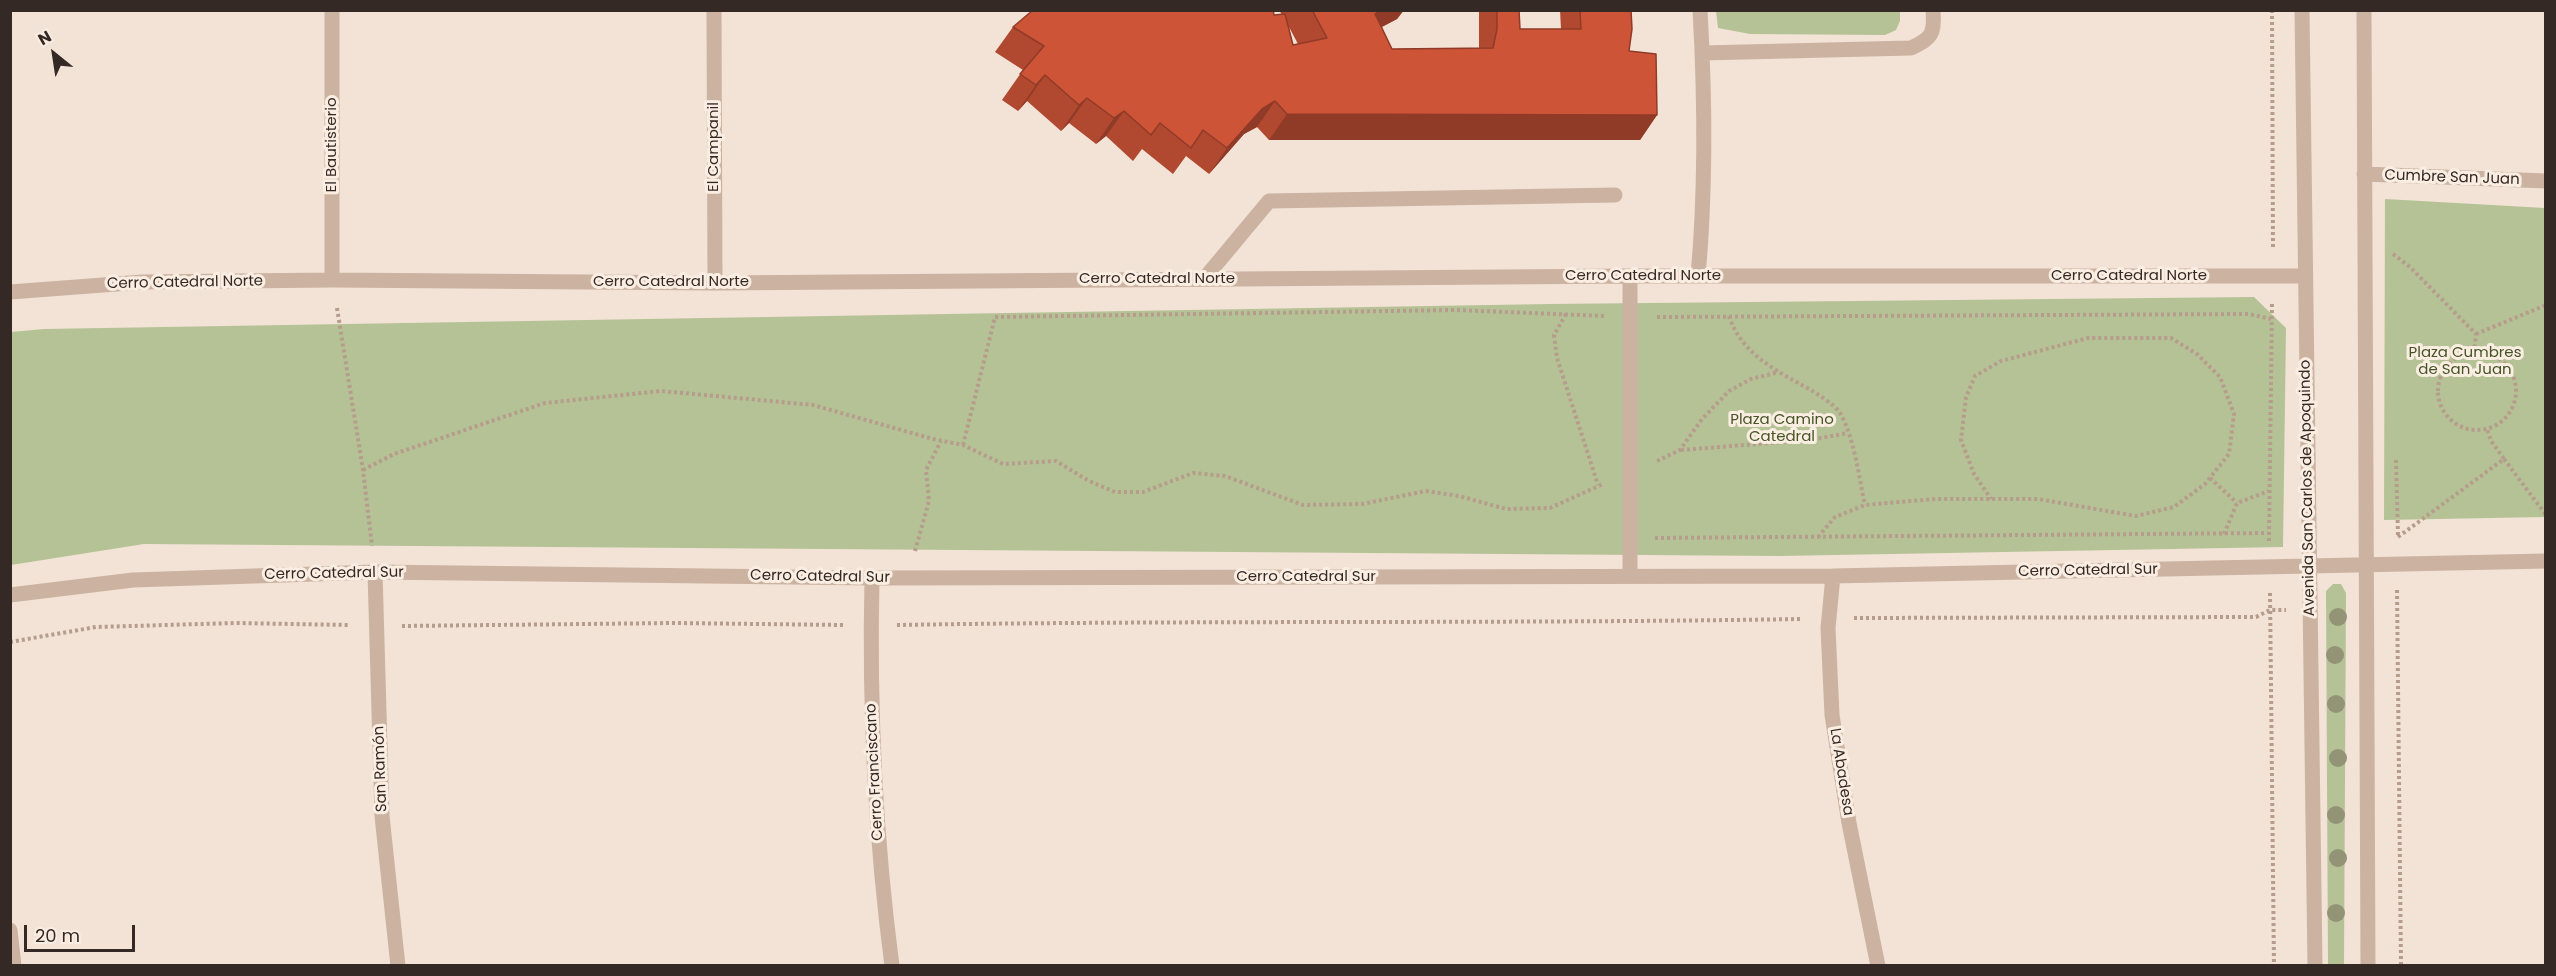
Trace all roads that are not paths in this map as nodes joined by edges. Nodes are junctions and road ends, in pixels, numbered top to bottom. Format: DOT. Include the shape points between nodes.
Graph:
graph roads {
  1 [pos="332,10"];
  2 [pos="714,10"];
  3 [pos="1700,10"];
  4 [pos="1933,10"];
  5 [pos="2302,10"];
  6 [pos="2364,10"];
  7 [pos="1702,53"];
  8 [pos="2364,174"];
  9 [pos="2543,180"];
  10 [pos="1615,195"];
  11 [pos="1629,276"];
  12 [pos="1698,276"];
  13 [pos="2304,276"];
  14 [pos="1204,279"];
  15 [pos="332,280"];
  16 [pos="715,283"];
  17 [pos="10,292"];
  18 [pos="2546,561"];
  19 [pos="2368,564"];
  20 [pos="2311,566"];
  21 [pos="375,572"];
  22 [pos="1630,576"];
  23 [pos="1833,576"];
  24 [pos="872,578"];
  25 [pos="10,595"];
  26 [pos="10,930"];
  27 [pos="14,966"];
  28 [pos="398,966"];
  29 [pos="892,966"];
  30 [pos="1878,966"];
  31 [pos="2315,966"];
  32 [pos="2368,966"];
  1 -- 15 [label="street, El Bautisterio"];
  2 -- 16 [label="street, El Campanil"];
  3 -- 7 [label="street"];
  4 -- 7 [label="street" via="1934,27 1928,40 1911,48"];
  5 -- 13 [label="street, Avenida San Carlos de Apoquindo"];
  6 -- 8 [label="street"];
  7 -- 12 [label="street" via="1702,231"];
  8 -- 9 [label="street, Cumbre San Juan"];
  8 -- 19 [label="street"];
  10 -- 14 [label="street" via="1269,201"];
  11 -- 12 [label="street, Cerro Catedral Norte"];
  11 -- 14 [label="street, Cerro Catedral Norte"];
  11 -- 22 [label="street"];
  12 -- 13 [label="street, Cerro Catedral Norte"];
  13 -- 20 [label="street, Avenida San Carlos de Apoquindo"];
  14 -- 16 [label="street, Cerro Catedral Norte"];
  15 -- 16 [label="street, Cerro Catedral Norte"];
  15 -- 17 [label="street, Cerro Catedral Norte" via="143,282"];
  18 -- 19 [label="street, Cerro Catedral Sur"];
  19 -- 20 [label="street, Cerro Catedral Sur"];
  19 -- 32 [label="street"];
  20 -- 23 [label="street, Cerro Catedral Sur"];
  20 -- 31 [label="street, Avenida San Carlos de Apoquindo"];
  21 -- 24 [label="street, Cerro Catedral Sur"];
  21 -- 25 [label="street, Cerro Catedral Sur" via="133,580"];
  21 -- 28 [label="street, San Ramón" via="382,816"];
  22 -- 23 [label="street, Cerro Catedral Sur"];
  22 -- 24 [label="street, Cerro Catedral Sur"];
  23 -- 30 [label="street, La Abadesa" via="1829,618 1832,715"];
  24 -- 29 [label="street, Cerro Franciscano" via="873,769"];
  26 -- 27 [label="street"];
}
